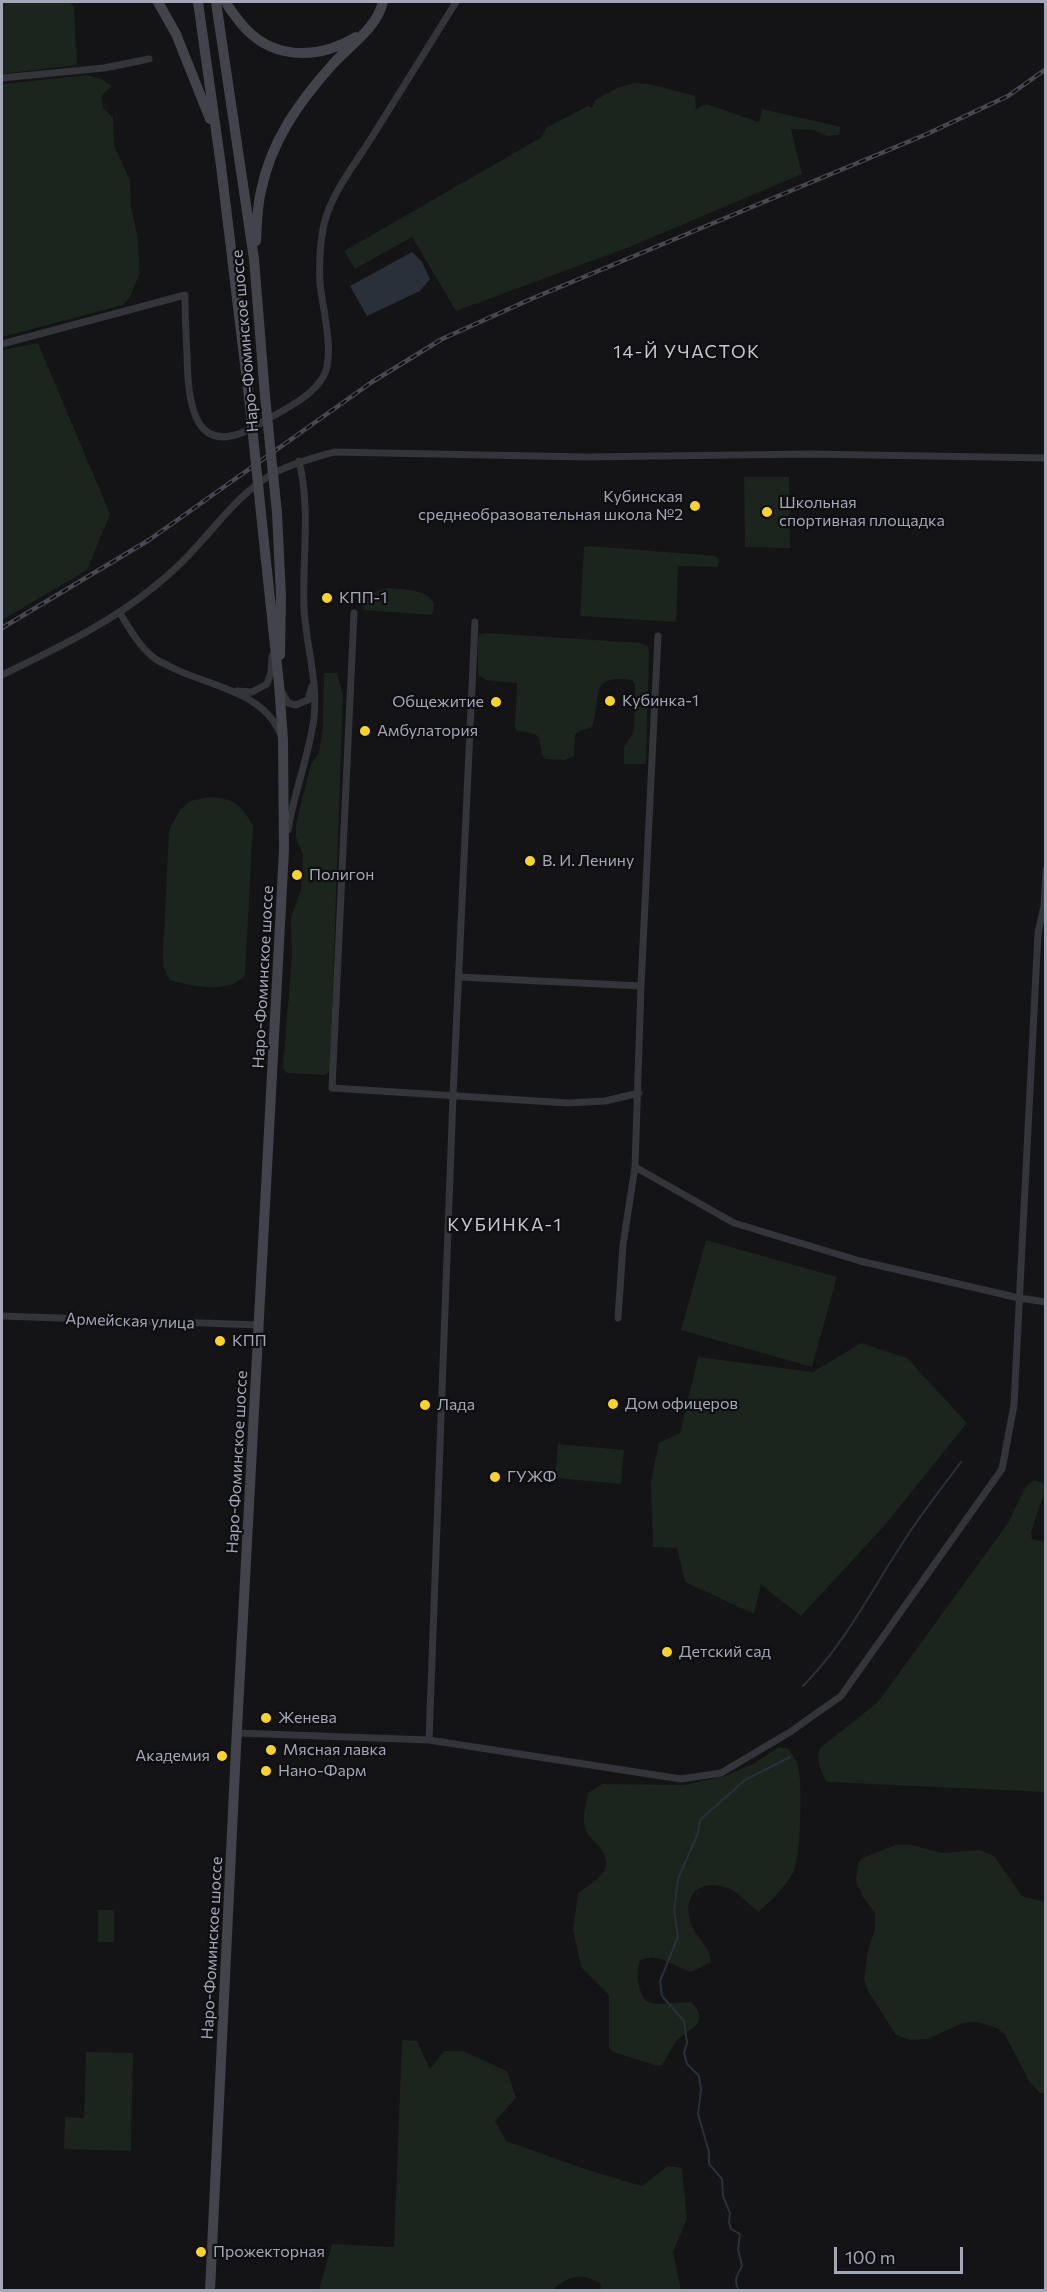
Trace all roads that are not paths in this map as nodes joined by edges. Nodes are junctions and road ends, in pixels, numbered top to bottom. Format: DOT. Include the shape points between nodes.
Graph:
graph roads {
  1 [pos="158,2"];
  2 [pos="198,2"];
  3 [pos="216,2"];
  4 [pos="226,2"];
  5 [pos="384,2"];
  6 [pos="456,2"];
  7 [pos="369,28"];
  8 [pos="149,59"];
  9 [pos="2,78"];
  10 [pos="218,140"];
  11 [pos="254,259"];
  12 [pos="2,344"];
  13 [pos="1046,459"];
  14 [pos="299,461"];
  15 [pos="120,613"];
  16 [pos="354,613"];
  17 [pos="475,622"];
  18 [pos="658,636"];
  19 [pos="273,642"];
  20 [pos="2,675"];
  21 [pos="313,677"];
  22 [pos="279,682"];
  23 [pos="230,690"];
  24 [pos="283,741"];
  25 [pos="284,850"];
  26 [pos="1046,870"];
  27 [pos="459,977"];
  28 [pos="641,986"];
  29 [pos="639,1093"];
  30 [pos="453,1096"];
  31 [pos="636,1167"];
  32 [pos="1019,1298"];
  33 [pos="1046,1302"];
  34 [pos="2,1316"];
  35 [pos="618,1318"];
  36 [pos="259,1325"];
  37 [pos="237,1733"];
  38 [pos="429,1740"];
  39 [pos="210,2288"];
  1 -- 10 [label="main road" via="177,34"];
  2 -- 10 [label="main road, Наро-Фоминское шоссе"];
  3 -- 11 [label="main road, Наро-Фоминское шоссе"];
  4 -- 7 [label="main road" via="249,33 265,45 286,51 328,50"];
  5 -- 7 [label="main road"];
  6 -- 12 [label="street" via="339,188 325,222 320,280 328,364 323,377 300,399 243,434 227,437 202,428 188,393 185,295"];
  7 -- 11 [label="main road" via="293,113 273,149 260,191"];
  8 -- 9 [label="street" via="104,68"];
  10 -- 19 [label="main road, Наро-Фоминское шоссе, bridge"];
  11 -- 22 [label="main road, Наро-Фоминское шоссе, bridge" via="277,513 281,596"];
  13 -- 14 [label="street" via="334,452"];
  14 -- 15 [label="street" via="253,487 230,507 198,546"];
  14 -- 21 [label="street" via="305,490 304,609"];
  15 -- 20 [label="street"];
  15 -- 23 [label="street" via="153,658 183,674"];
  16 -- 30 [label="street" via="332,1088"];
  17 -- 27 [label="street"];
  18 -- 28 [label="street"];
  19 -- 22 [label="main road, Наро-Фоминское шоссе"];
  19 -- 23 [label="street" via="267,684 252,692"];
  21 -- 22 [label="street" via="308,700 303,704 288,703"];
  21 -- 25 [label="street" via="313,720"];
  22 -- 24 [label="main road, Наро-Фоминское шоссе"];
  23 -- 24 [label="street" via="268,713"];
  24 -- 25 [label="main road, Наро-Фоминское шоссе"];
  25 -- 36 [label="main road, Наро-Фоминское шоссе"];
  26 -- 32 [label="street" via="1038,933"];
  27 -- 28 [label="street"];
  27 -- 30 [label="street"];
  28 -- 29 [label="street"];
  29 -- 30 [label="street" via="605,1101 568,1103"];
  29 -- 31 [label="street"];
  30 -- 38 [label="street"];
  31 -- 32 [label="street" via="734,1223 860,1261"];
  31 -- 35 [label="street" via="623,1245"];
  32 -- 33 [label="street"];
  32 -- 38 [label="street" via="1014,1405 1002,1469 841,1696 722,1773 681,1779"];
  34 -- 36 [label="street, Армейская улица"];
  36 -- 37 [label="main road, Наро-Фоминское шоссе"];
  37 -- 38 [label="street"];
  37 -- 39 [label="main road, Наро-Фоминское шоссе"];
}
